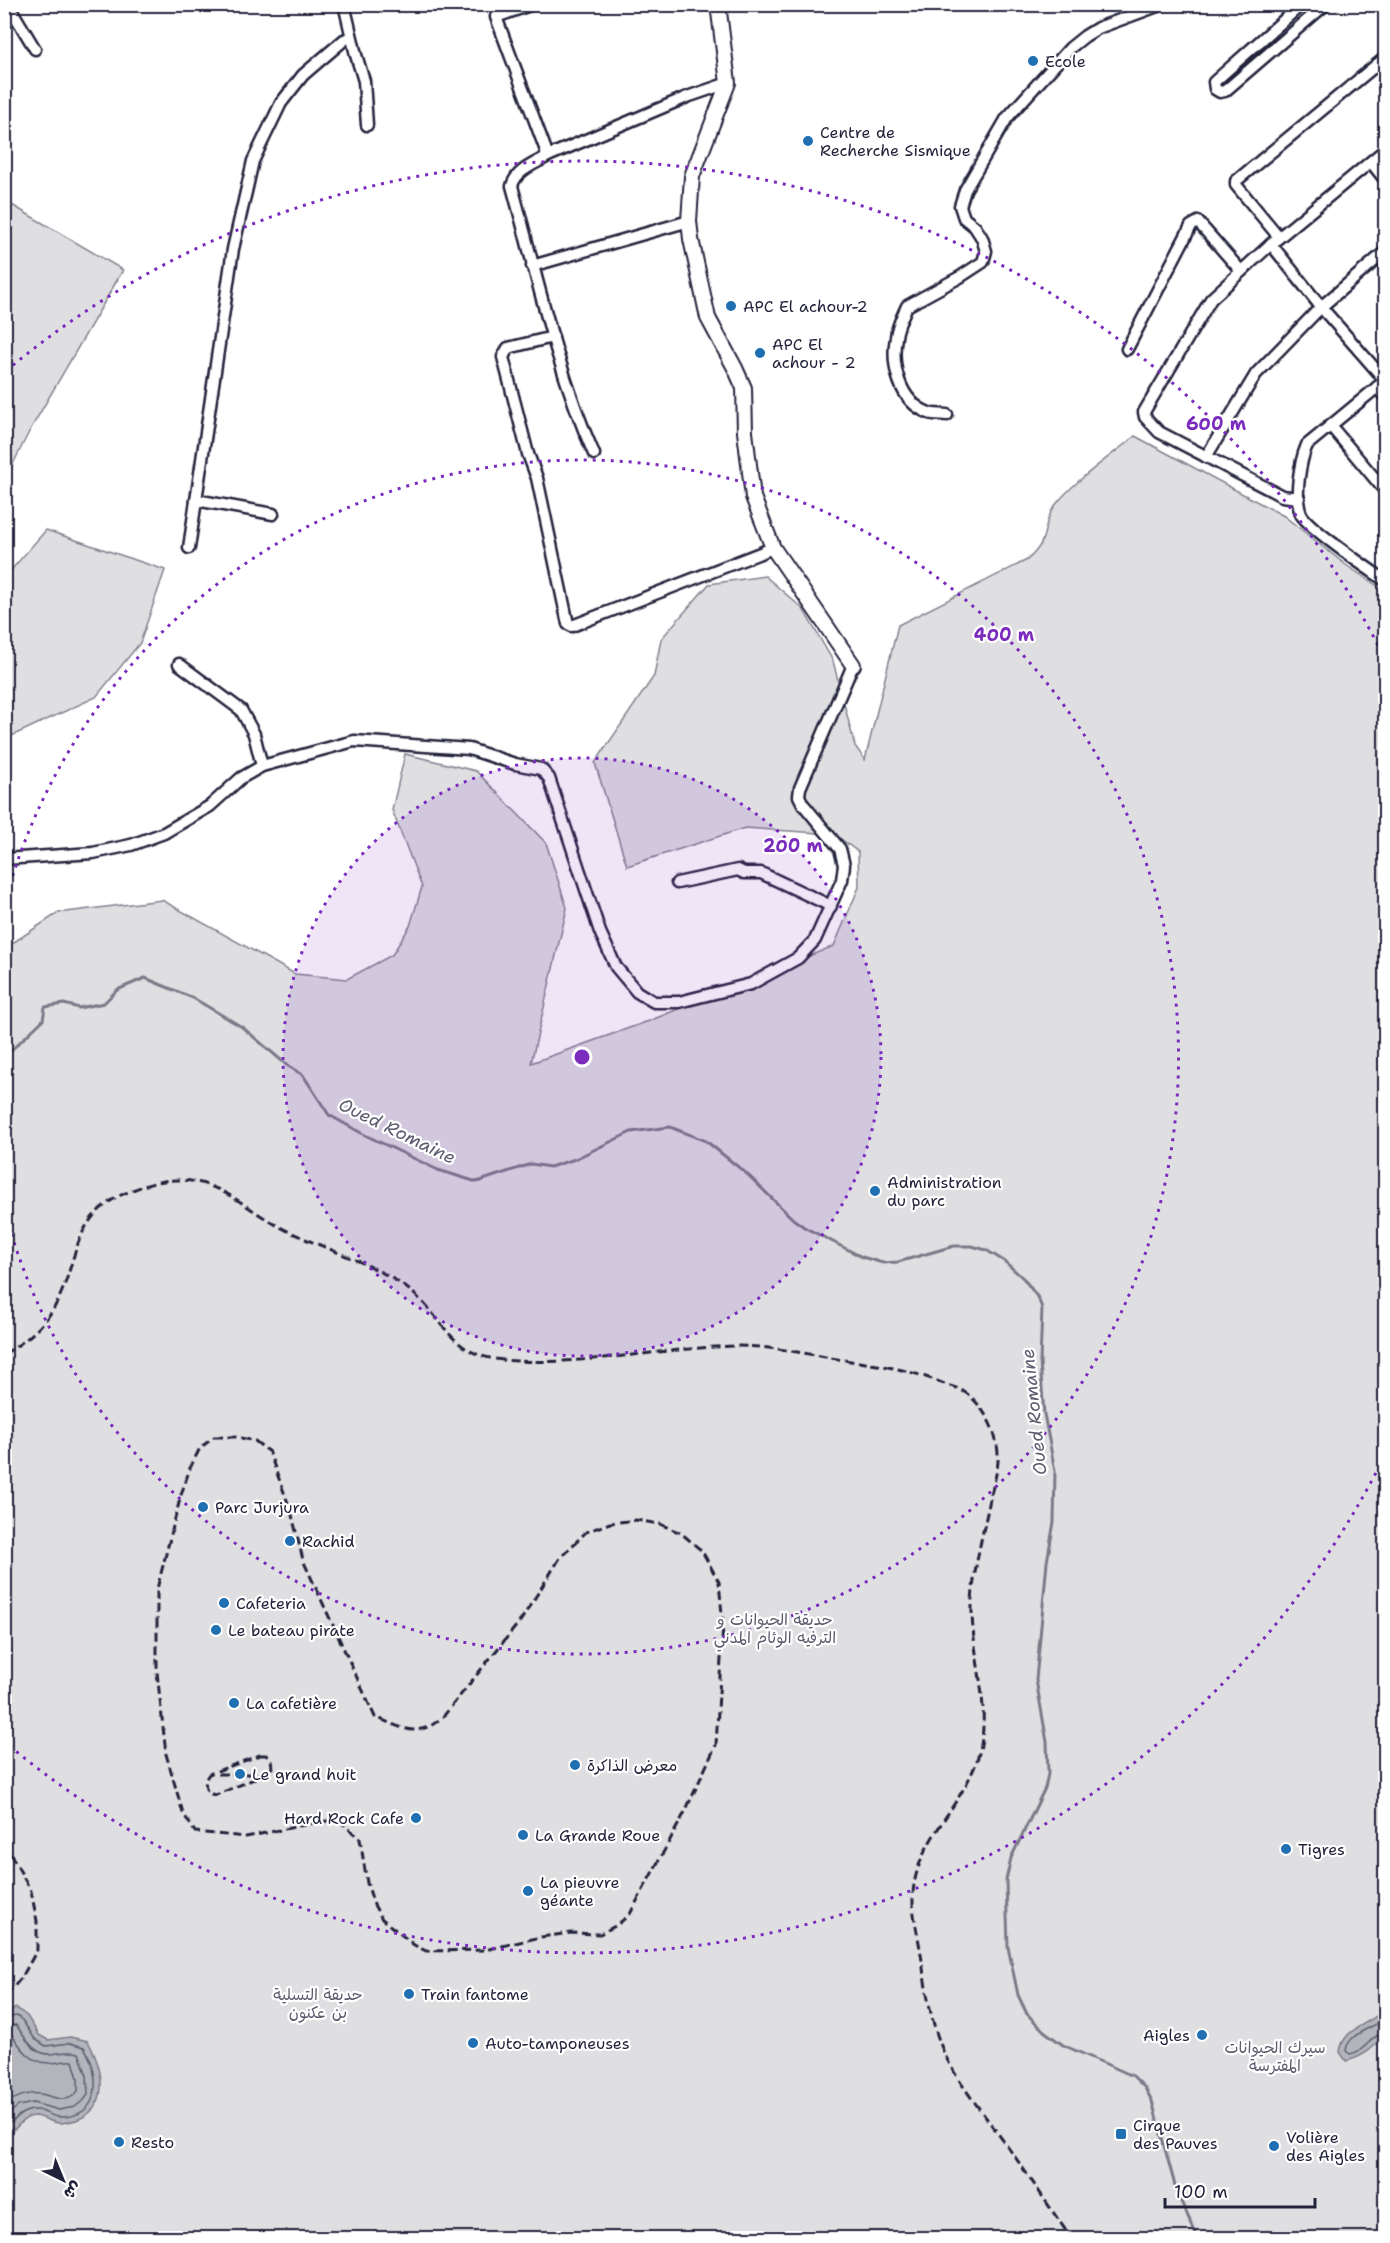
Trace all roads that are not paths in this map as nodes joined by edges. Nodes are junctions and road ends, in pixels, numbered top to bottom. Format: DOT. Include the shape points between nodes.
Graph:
graph roads {
  1 [pos="8,4"];
  2 [pos="344,4"];
  3 [pos="533,4"];
  4 [pos="718,4"];
  5 [pos="1163,4"];
  6 [pos="1302,4"];
  7 [pos="1326,4"];
  8 [pos="351,37"];
  9 [pos="35,49"];
  10 [pos="1386,57"];
  11 [pos="728,83"];
  12 [pos="368,125"];
  13 [pos="1386,149"];
  14 [pos="548,156"];
  15 [pos="1371,162"];
  16 [pos="1386,181"];
  17 [pos="689,222"];
  18 [pos="1275,241"];
  19 [pos="1386,251"];
  20 [pos="532,266"];
  21 [pos="1241,271"];
  22 [pos="1321,307"];
  23 [pos="553,337"];
  24 [pos="1127,349"];
  25 [pos="1382,382"];
  26 [pos="1386,398"];
  27 [pos="947,415"];
  28 [pos="1330,425"];
  29 [pos="594,454"];
  30 [pos="1206,458"];
  31 [pos="1386,492"];
  32 [pos="1299,498"];
  33 [pos="196,500"];
  34 [pos="273,514"];
  35 [pos="189,548"];
  36 [pos="774,548"];
  37 [pos="1386,581"];
  38 [pos="179,664"];
  39 [pos="853,666"];
  40 [pos="262,765"];
  41 [pos="4,859"];
  42 [pos="677,883"];
  43 [pos="831,906"];
  1 -- 9 [label="street"];
  2 -- 8 [label="street"];
  3 -- 14 [label="street" via="496,17"];
  4 -- 11 [label="street"];
  5 -- 27 [label="street" via="1098,28 1070,48 1007,118 964,190 960,206 964,218 982,238 986,251 982,262 907,306 896,336 898,382 908,398 929,414"];
  6 -- 7 [label="street" via="1214,82 1215,89 1225,91"];
  8 -- 12 [label="street" via="364,81"];
  8 -- 33 [label="street" via="303,75 281,103 253,161 233,249"];
  10 -- 18 [label="street" via="1236,181"];
  11 -- 14 [label="street"];
  11 -- 17 [label="street" via="692,176"];
  13 -- 15 [label="street"];
  14 -- 20 [label="street" via="518,174 512,186"];
  15 -- 16 [label="street"];
  15 -- 18 [label="street"];
  17 -- 20 [label="street"];
  17 -- 36 [label="street" via="708,318 744,388 753,497"];
  18 -- 21 [label="street"];
  18 -- 22 [label="street"];
  19 -- 22 [label="street"];
  20 -- 23 [label="street"];
  21 -- 24 [label="street" via="1198,222 1191,225"];
  21 -- 30 [label="street" via="1211,299 1144,412 1159,432"];
  22 -- 25 [label="street"];
  22 -- 30 [label="street" via="1256,374"];
  23 -- 29 [label="street" via="574,410"];
  23 -- 36 [label="street" via="508,348 503,357 537,478 568,624 572,626"];
  25 -- 26 [label="street"];
  25 -- 28 [label="street"];
  28 -- 31 [label="street"];
  28 -- 32 [label="street" via="1307,445 1301,459"];
  30 -- 32 [label="street" via="1282,496"];
  32 -- 37 [label="street" via="1301,515 1312,527"];
  33 -- 34 [label="street"];
  33 -- 35 [label="street"];
  36 -- 39 [label="street"];
  38 -- 40 [label="street" via="241,710 254,734"];
  39 -- 43 [label="street" via="799,796 840,849 842,879"];
  40 -- 41 [label="street" via="210,806 164,833 93,853"];
  40 -- 43 [label="street" via="363,740 469,749 541,769 549,778 600,932 616,967 637,992 654,1002 679,1002 751,984 798,958 815,940"];
  42 -- 43 [label="street" via="738,870 761,873"];
}
